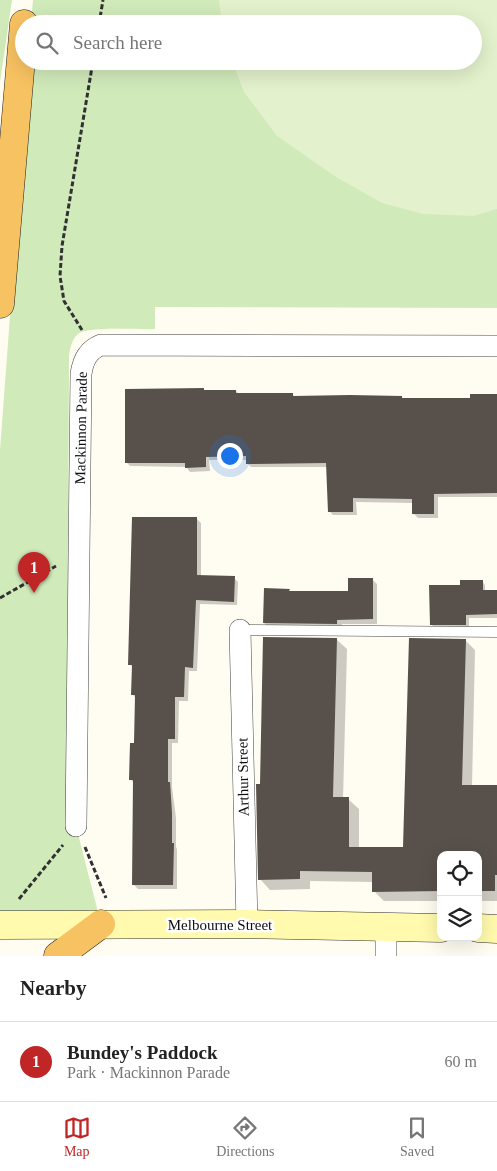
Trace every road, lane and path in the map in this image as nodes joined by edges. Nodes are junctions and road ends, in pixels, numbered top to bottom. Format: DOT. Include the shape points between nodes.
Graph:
graph roads {
  1 [pos="26,0"];
  2 [pos="103,0"];
  3 [pos="25,15"];
  4 [pos="100,15"];
  5 [pos="20,70"];
  6 [pos="91,70"];
  7 [pos="0,304"];
  8 [pos="497,346"];
  9 [pos="93,348"];
  10 [pos="79,553"];
  11 [pos="0,598"];
  12 [pos="240,630"];
  13 [pos="497,632"];
  14 [pos="76,826"];
  15 [pos="107,898"];
  16 [pos="18,899"];
  17 [pos="101,924"];
  18 [pos="247,924"];
  19 [pos="0,925"];
  20 [pos="386,928"];
  21 [pos="437,928"];
  22 [pos="482,928"];
  23 [pos="497,928"];
  24 [pos="58,956"];
  25 [pos="386,956"];
  1 -- 3 [label="highway"];
  2 -- 4 [label="path"];
  5 -- 7 [label="highway"];
  6 -- 9 [label="path" via="62,246 60,276 64,301"];
  8 -- 9 [label="street" via="101,345"];
  9 -- 10 [label="street, Mackinnon Parade" via="83,361 81,374"];
  10 -- 11 [label="path"];
  10 -- 14 [label="street, Mackinnon Parade"];
  12 -- 13 [label="lane"];
  12 -- 18 [label="street, Arthur Street"];
  14 -- 15 [label="path"];
  14 -- 16 [label="path"];
  17 -- 18 [label="main road, Melbourne Street"];
  17 -- 19 [label="main road, Melbourne Street"];
  17 -- 24 [label="highway"];
  18 -- 20 [label="main road, Melbourne Street"];
  20 -- 21 [label="main road, Melbourne Street"];
  20 -- 25 [label="street"];
  22 -- 23 [label="main road"];
}
